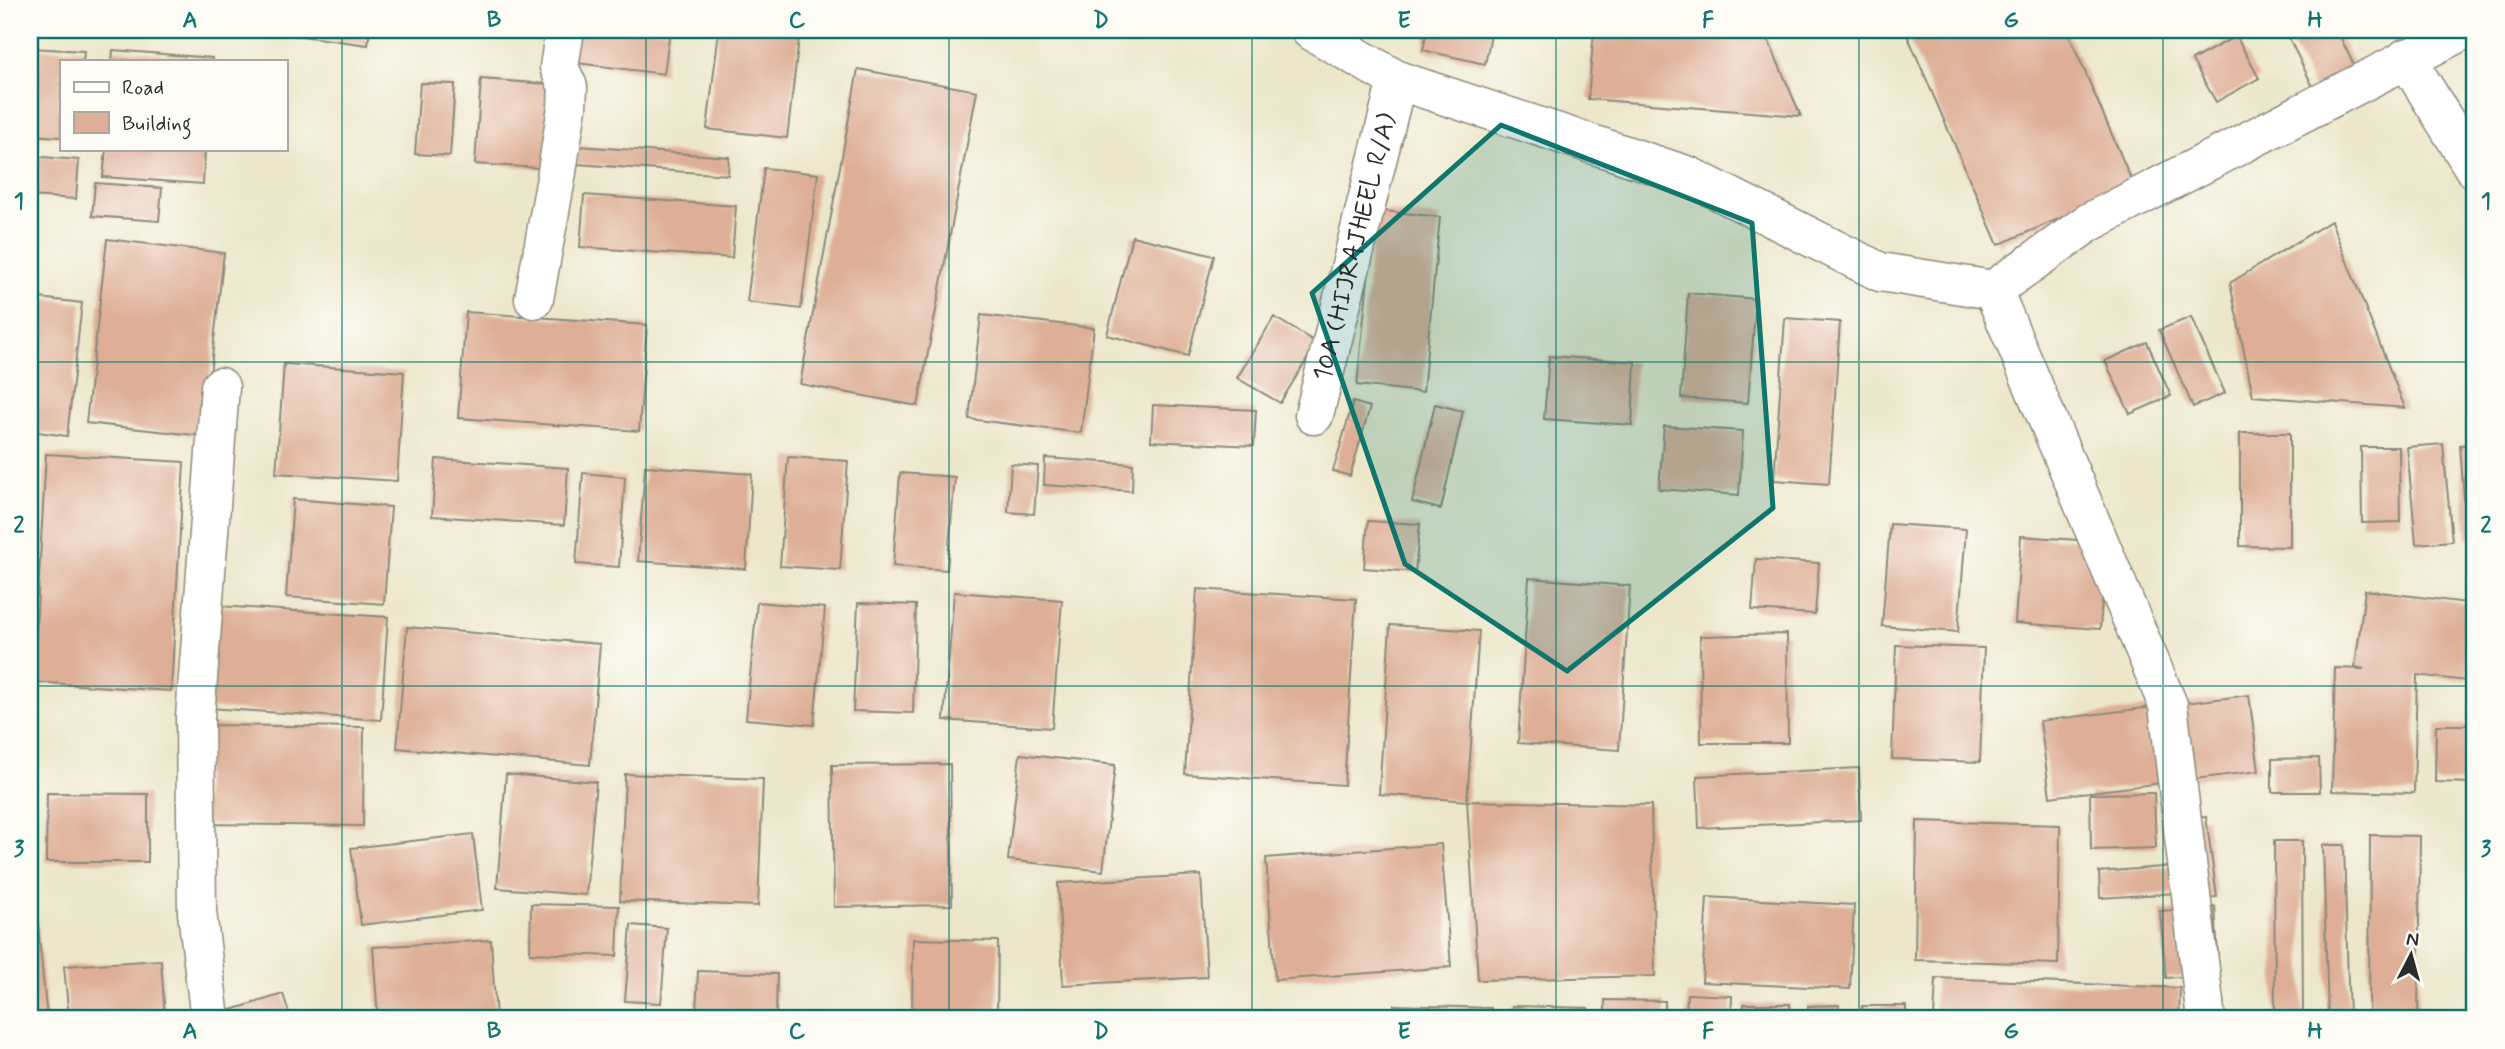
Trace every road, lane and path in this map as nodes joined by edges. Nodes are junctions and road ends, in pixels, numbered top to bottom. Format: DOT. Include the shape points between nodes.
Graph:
graph roads {
  1 [pos="565,30"];
  2 [pos="1310,30"];
  3 [pos="2464,30"];
  4 [pos="2406,58"];
  5 [pos="1397,80"];
  6 [pos="2475,170"];
  7 [pos="1993,290"];
  8 [pos="534,299"];
  9 [pos="219,387"];
  10 [pos="1314,415"];
  11 [pos="210,1019"];
  12 [pos="2206,1019"];
  1 -- 8 [label="street" via="559,67 568,87 567,107"];
  2 -- 5 [label="street"];
  3 -- 4 [label="street"];
  4 -- 6 [label="street"];
  4 -- 7 [label="street" via="2088,223"];
  5 -- 7 [label="street" via="1689,176 1880,272"];
  5 -- 10 [label="street, 10A (HIJRAJHEEL R/A)"];
  7 -- 12 [label="street" via="2168,705"];
  9 -- 11 [label="street" via="194,716 197,912"];
}
